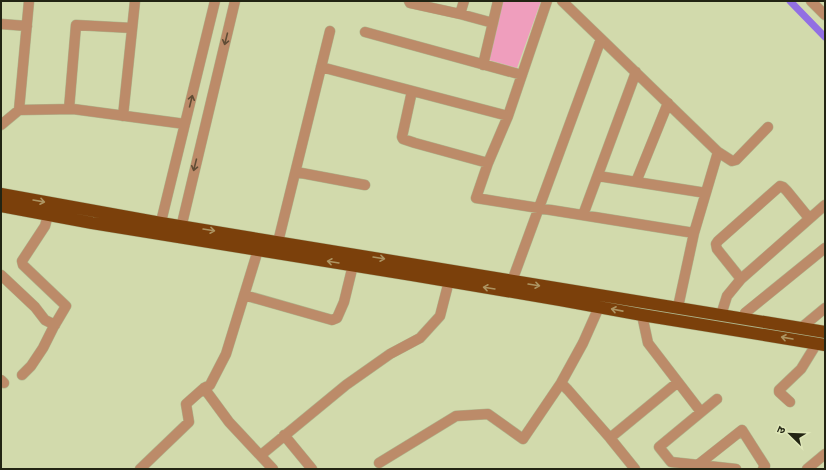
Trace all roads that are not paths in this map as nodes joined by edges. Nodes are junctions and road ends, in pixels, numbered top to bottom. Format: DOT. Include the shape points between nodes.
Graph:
graph roads {
  1 [pos="29,1"];
  2 [pos="135,1"];
  3 [pos="215,1"];
  4 [pos="235,1"];
  5 [pos="408,1"];
  6 [pos="464,1"];
  7 [pos="498,1"];
  8 [pos="548,1"];
  9 [pos="562,1"];
  10 [pos="811,1"];
  11 [pos="425,4"];
  12 [pos="460,14"];
  13 [pos="825,15"];
  14 [pos="493,23"];
  15 [pos="1,24"];
  16 [pos="27,26"];
  17 [pos="132,28"];
  18 [pos="330,31"];
  19 [pos="365,32"];
  20 [pos="601,39"];
  21 [pos="483,65"];
  22 [pos="321,67"];
  23 [pos="636,72"];
  24 [pos="522,76"];
  25 [pos="412,91"];
  26 [pos="668,103"];
  27 [pos="69,109"];
  28 [pos="19,110"];
  29 [pos="123,116"];
  30 [pos="508,116"];
  31 [pos="185,124"];
  32 [pos="1,125"];
  33 [pos="768,127"];
  34 [pos="718,152"];
  35 [pos="488,163"];
  36 [pos="296,172"];
  37 [pos="598,176"];
  38 [pos="636,182"];
  39 [pos="365,185"];
  40 [pos="706,193"];
  41 [pos="1,194"];
  42 [pos="825,205"];
  43 [pos="1,206"];
  44 [pos="539,208"];
  45 [pos="48,215"];
  46 [pos="584,215"];
  47 [pos="809,218"];
  48 [pos="160,228"];
  49 [pos="180,232"];
  50 [pos="694,233"];
  51 [pos="278,242"];
  52 [pos="825,248"];
  53 [pos="258,250"];
  54 [pos="353,265"];
  55 [pos="1,275"];
  56 [pos="741,279"];
  57 [pos="449,281"];
  58 [pos="512,281"];
  59 [pos="244,295"];
  60 [pos="600,307"];
  61 [pos="678,307"];
  62 [pos="825,308"];
  63 [pos="642,315"];
  64 [pos="721,315"];
  65 [pos="744,318"];
  66 [pos="55,325"];
  67 [pos="801,328"];
  68 [pos="825,332"];
  69 [pos="821,344"];
  70 [pos="22,375"];
  71 [pos="678,382"];
  72 [pos="561,383"];
  73 [pos="204,388"];
  74 [pos="717,399"];
  75 [pos="790,402"];
  76 [pos="701,412"];
  77 [pos="284,435"];
  78 [pos="610,438"];
  79 [pos="825,454"];
  80 [pos="261,455"];
  81 [pos="379,463"];
  82 [pos="702,466"];
  83 [pos="140,469"];
  84 [pos="273,469"];
  85 [pos="312,469"];
  86 [pos="635,469"];
  87 [pos="736,469"];
  88 [pos="763,469"];
  89 [pos="807,469"];
  1 -- 16 [label="street"];
  2 -- 17 [label="street"];
  31 -- 3 [label="street, one-way"];
  4 -- 49 [label="street, one-way"];
  5 -- 11 [label="street" via="410,4"];
  6 -- 12 [label="street"];
  7 -- 14 [label="street"];
  8 -- 24 [label="street"];
  9 -- 20 [label="street"];
  10 -- 13 [label="street"];
  11 -- 12 [label="street"];
  12 -- 14 [label="street"];
  14 -- 21 [label="street"];
  15 -- 16 [label="street"];
  16 -- 28 [label="street"];
  17 -- 27 [label="street" via="76,25"];
  17 -- 29 [label="street"];
  18 -- 22 [label="street"];
  19 -- 21 [label="street"];
  20 -- 23 [label="street"];
  20 -- 44 [label="street"];
  21 -- 24 [label="street"];
  22 -- 25 [label="street"];
  22 -- 36 [label="street"];
  23 -- 26 [label="street"];
  23 -- 37 [label="street"];
  24 -- 30 [label="street"];
  25 -- 30 [label="street"];
  25 -- 35 [label="street" via="403,139"];
  26 -- 34 [label="street"];
  26 -- 38 [label="street"];
  27 -- 28 [label="street"];
  27 -- 29 [label="street"];
  28 -- 32 [label="street"];
  29 -- 31 [label="street"];
  30 -- 35 [label="street"];
  31 -- 48 [label="street"];
  33 -- 34 [label="street" via="736,160 732,161"];
  34 -- 40 [label="street"];
  35 -- 44 [label="street" via="476,198"];
  36 -- 39 [label="street"];
  36 -- 51 [label="street"];
  37 -- 38 [label="street"];
  37 -- 46 [label="street"];
  38 -- 40 [label="street"];
  40 -- 50 [label="street"];
  41 -- 48 [label="highway, one-way"];
  42 -- 47 [label="street"];
  43 -- 45 [label="highway"];
  44 -- 46 [label="street"];
  44 -- 58 [label="street"];
  45 -- 48 [label="highway"];
  45 -- 66 [label="street" via="45,226 22,261 23,265 66,306"];
  46 -- 50 [label="street"];
  47 -- 56 [label="street"];
  47 -- 56 [label="street" via="780,186 718,241 717,249"];
  48 -- 49 [label="highway"];
  49 -- 51 [label="highway, one-way"];
  49 -- 53 [label="highway"];
  50 -- 61 [label="street"];
  51 -- 58 [label="highway, one-way"];
  52 -- 65 [label="street" via="745,313"];
  54 -- 53 [label="highway, one-way"];
  53 -- 59 [label="street"];
  54 -- 57 [label="highway"];
  54 -- 59 [label="street" via="344,302 337,318 332,320"];
  55 -- 66 [label="street" via="45,320"];
  56 -- 64 [label="street" via="727,296"];
  60 -- 57 [label="highway, one-way"];
  57 -- 77 [label="street" via="440,316 420,338 390,354 346,385"];
  58 -- 61 [label="highway, one-way"];
  59 -- 73 [label="street" via="226,354 210,385"];
  63 -- 60 [label="highway, one-way"];
  60 -- 72 [label="street" via="584,343"];
  61 -- 64 [label="highway"];
  62 -- 67 [label="street"];
  69 -- 63 [label="highway, one-way"];
  63 -- 71 [label="street" via="648,343"];
  64 -- 65 [label="highway"];
  65 -- 67 [label="highway"];
  66 -- 70 [label="street" via="44,348"];
  67 -- 68 [label="highway"];
  69 -- 75 [label="street" via="801,369 779,390"];
  71 -- 76 [label="street"];
  71 -- 78 [label="street"];
  72 -- 78 [label="street"];
  72 -- 81 [label="street" via="524,439 488,414 456,416"];
  73 -- 80 [label="street" via="229,422"];
  73 -- 83 [label="street" via="186,404 189,422"];
  74 -- 76 [label="street"];
  76 -- 82 [label="street" via="659,447 671,462"];
  77 -- 80 [label="street"];
  77 -- 85 [label="street"];
  78 -- 86 [label="street"];
  79 -- 89 [label="street"];
  80 -- 84 [label="street"];
  82 -- 87 [label="street"];
  82 -- 88 [label="street" via="742,430 765,466"];
}
